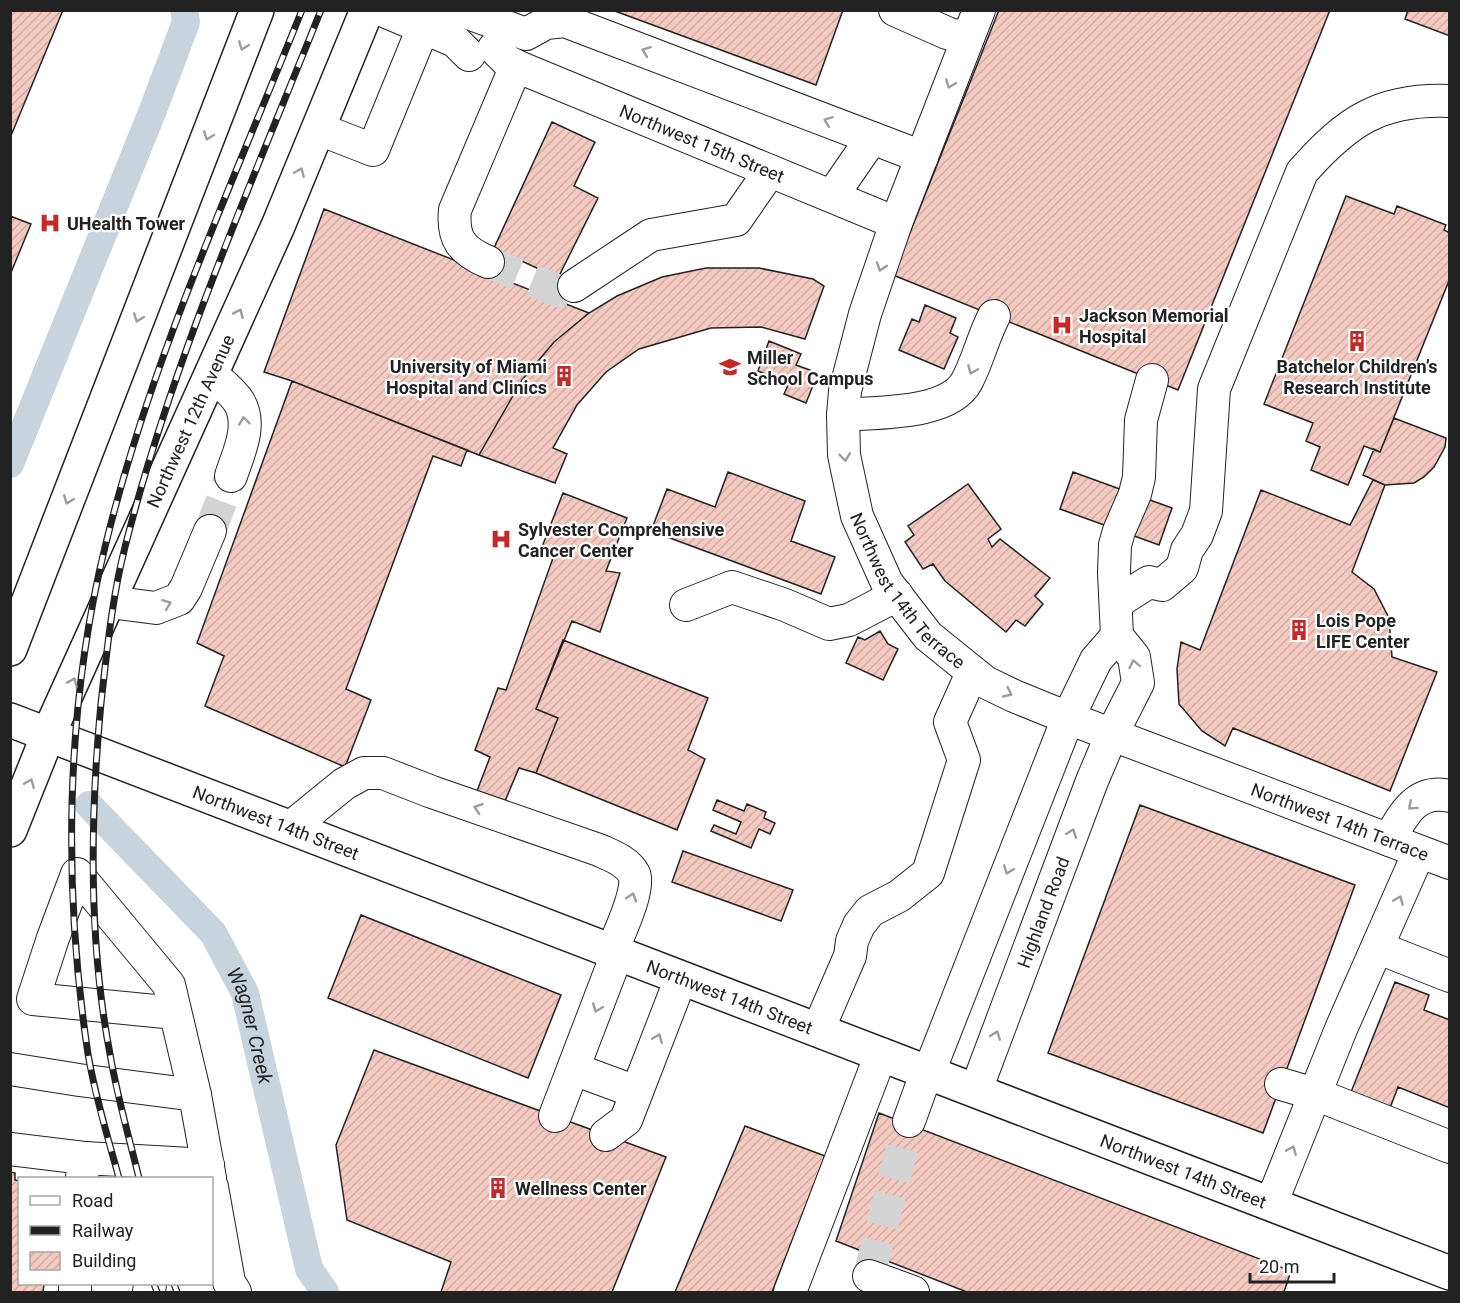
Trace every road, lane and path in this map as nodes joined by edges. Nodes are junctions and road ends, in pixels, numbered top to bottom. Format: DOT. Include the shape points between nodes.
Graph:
graph roads {
  1 [pos="257,10"];
  2 [pos="367,10"];
  3 [pos="382,10"];
  4 [pos="460,10"];
  5 [pos="895,10"];
  6 [pos="432,19"];
  7 [pos="973,25"];
  8 [pos="487,53"];
  9 [pos="1449,101"];
  10 [pos="319,129"];
  11 [pos="872,138"];
  12 [pos="922,157"];
  13 [pos="770,171"];
  14 [pos="831,196"];
  15 [pos="896,223"];
  16 [pos="488,262"];
  17 [pos="574,286"];
  18 [pos="994,316"];
  19 [pos="212,375"];
  20 [pos="1152,380"];
  21 [pos="843,415"];
  22 [pos="231,476"];
  23 [pos="210,531"];
  24 [pos="897,595"];
  25 [pos="109,602"];
  26 [pos="1116,603"];
  27 [pos="686,604"];
  28 [pos="1117,636"];
  29 [pos="10,649"];
  30 [pos="972,673"];
  31 [pos="1068,718"];
  32 [pos="10,720"];
  33 [pos="1112,734"];
  34 [pos="48,735"];
  35 [pos="1449,796"];
  36 [pos="290,828"];
  37 [pos="10,830"];
  38 [pos="1389,840"];
  39 [pos="1419,852"];
  40 [pos="1449,863"];
  41 [pos="1378,948"];
  42 [pos="615,952"];
  43 [pos="1449,976"];
  44 [pos="681,978"];
  45 [pos="175,1013"];
  46 [pos="818,1030"];
  47 [pos="881,1054"];
  48 [pos="10,1069"];
  49 [pos="928,1071"];
  50 [pos="1281,1084"];
  51 [pos="976,1090"];
  52 [pos="1315,1094"];
  53 [pos="195,1095"];
  54 [pos="909,1121"];
  55 [pos="1449,1147"];
  56 [pos="10,1149"];
  57 [pos="83,1168"];
  58 [pos="158,1170"];
  59 [pos="210,1177"];
  60 [pos="213,1194"];
  61 [pos="1271,1204"];
  62 [pos="1449,1274"];
  63 [pos="868,1280"];
  64 [pos="235,1293"];
  65 [pos="790,1293"];
  66 [pos="913,1293"];
  1 -- 29 [label="main road, one-way"];
  2 -- 10 [label="main road, Northwest 12th Avenue"];
  3 -- 6 [label="street, Northwest 15th Street"];
  11 -- 4 [label="street, one-way" via="565,21 546,23 526,34"];
  5 -- 7 [label="street" via="947,33"];
  6 -- 8 [label="street, Northwest 15th Street"];
  6 -- 10 [label="street" via="372,150"];
  7 -- 12 [label="street, Northwest 14th Terrace, one-way"];
  8 -- 13 [label="street, Northwest 15th Street"];
  8 -- 16 [label="street" via="454,224 462,245 471,255"];
  9 -- 26 [label="street" via="1427,100 1379,109 1349,125 1302,172 1214,390 1206,511 1197,535 1187,550 1169,551 1150,568 1149,582"];
  19 -- 10 [label="main road, Northwest 12th Avenue, one-way"];
  11 -- 12 [label="street"];
  11 -- 14 [label="street"];
  12 -- 15 [label="street, Northwest 14th Terrace"];
  13 -- 14 [label="street, Northwest 15th Street"];
  13 -- 17 [label="street" via="736,220 651,235"];
  14 -- 15 [label="street, Northwest 15th Street"];
  15 -- 21 [label="street, Northwest 14th Terrace, one-way" via="866,314 845,391"];
  18 -- 21 [label="street, one-way" via="967,382 944,402 925,408"];
  22 -- 19 [label="street, one-way" via="245,430 244,413 239,402"];
  19 -- 25 [label="main road, Northwest 12th Avenue"];
  20 -- 26 [label="street" via="1141,420 1139,477 1115,545"];
  21 -- 24 [label="street, Northwest 14th Terrace, one-way" via="844,455 856,516 887,583"];
  25 -- 23 [label="street, one-way" via="156,608 179,599"];
  24 -- 27 [label="street" via="849,620 829,624 732,586"];
  24 -- 30 [label="street, Northwest 14th Terrace" via="928,636"];
  34 -- 25 [label="main road, Northwest 12th Avenue, one-way"];
  26 -- 28 [label="street"];
  28 -- 31 [label="street" via="1096,660"];
  33 -- 28 [label="street, Highland Road, one-way" via="1138,683 1134,657"];
  30 -- 31 [label="street, Northwest 14th Terrace, one-way"];
  30 -- 46 [label="street" via="950,722 964,760 928,873 899,896 870,911 859,925"];
  31 -- 33 [label="street, Northwest 14th Terrace"];
  31 -- 49 [label="street, one-way"];
  32 -- 34 [label="main road, Northwest 14th Street"];
  33 -- 38 [label="street, Northwest 14th Terrace"];
  51 -- 33 [label="street, Highland Road, one-way"];
  34 -- 36 [label="main road, Northwest 14th Street"];
  37 -- 34 [label="main road, Northwest 12th Avenue, one-way"];
  35 -- 38 [label="street, one-way" via="1439,793 1414,803"];
  36 -- 42 [label="main road, Northwest 14th Street"];
  42 -- 36 [label="street, one-way" via="637,881 624,862 599,850 383,773 364,773 344,784"];
  38 -- 39 [label="street, Northwest 14th Terrace"];
  39 -- 40 [label="street, Northwest 14th Terrace"];
  41 -- 39 [label="street, one-way"];
  41 -- 43 [label="street"];
  41 -- 52 [label="street"];
  42 -- 44 [label="main road, Northwest 14th Street"];
  42 -- 44 [label="street, one-way" via="561,1102 625,1123"];
  44 -- 46 [label="main road, Northwest 14th Street"];
  45 -- 45 [label="street" via="168,985 77,874 33,999"];
  45 -- 53 [label="street"];
  46 -- 47 [label="main road, Northwest 14th Street"];
  47 -- 49 [label="main road, Northwest 14th Street"];
  47 -- 65 [label="street"];
  48 -- 53 [label="street"];
  49 -- 51 [label="main road, Northwest 14th Street"];
  49 -- 54 [label="street"];
  50 -- 52 [label="street"];
  51 -- 61 [label="main road, Northwest 14th Street"];
  52 -- 55 [label="street"];
  61 -- 52 [label="street, one-way"];
  53 -- 59 [label="street"];
  56 -- 57 [label="street"];
  57 -- 58 [label="street"];
  58 -- 59 [label="street"];
  60 -- 64 [label="street" via="229,1282"];
  61 -- 62 [label="main road, Northwest 14th Street"];
  63 -- 66 [label="street"];
}
